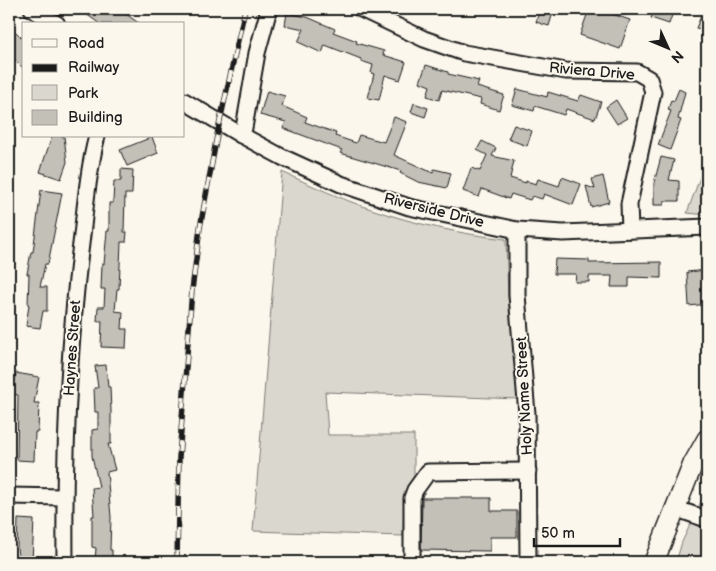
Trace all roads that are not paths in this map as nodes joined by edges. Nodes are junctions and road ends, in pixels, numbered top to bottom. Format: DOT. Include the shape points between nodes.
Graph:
graph roads {
  1 [pos="32,9"];
  2 [pos="268,9"];
  3 [pos="361,9"];
  4 [pos="54,22"];
  5 [pos="185,101"];
  6 [pos="241,135"];
  7 [pos="97,138"];
  8 [pos="707,227"];
  9 [pos="517,230"];
  10 [pos="630,230"];
  11 [pos="707,440"];
  12 [pos="528,472"];
  13 [pos="9,496"];
  14 [pos="64,497"];
  15 [pos="674,508"];
  16 [pos="707,520"];
  17 [pos="65,562"];
  18 [pos="413,562"];
  19 [pos="528,562"];
  20 [pos="654,562"];
  1 -- 4 [label="street"];
  2 -- 6 [label="street"];
  3 -- 10 [label="street, Riviera Drive" via="424,39 464,52 566,71 637,72 649,79 653,92 629,204"];
  5 -- 6 [label="street, Riverside Drive"];
  6 -- 9 [label="street, Riverside Drive" via="341,184 409,207"];
  7 -- 14 [label="street, Haynes Street" via="69,358"];
  8 -- 10 [label="street, Riverside Drive"];
  9 -- 10 [label="street, Riverside Drive" via="563,233"];
  9 -- 12 [label="street, Holy Name Street" via="517,295 528,414"];
  11 -- 15 [label="main road"];
  12 -- 18 [label="street" via="428,472 412,498"];
  12 -- 19 [label="street, Holy Name Street"];
  13 -- 14 [label="street"];
  14 -- 17 [label="street, Haynes Street"];
  15 -- 16 [label="street"];
  15 -- 20 [label="main road"];
}
